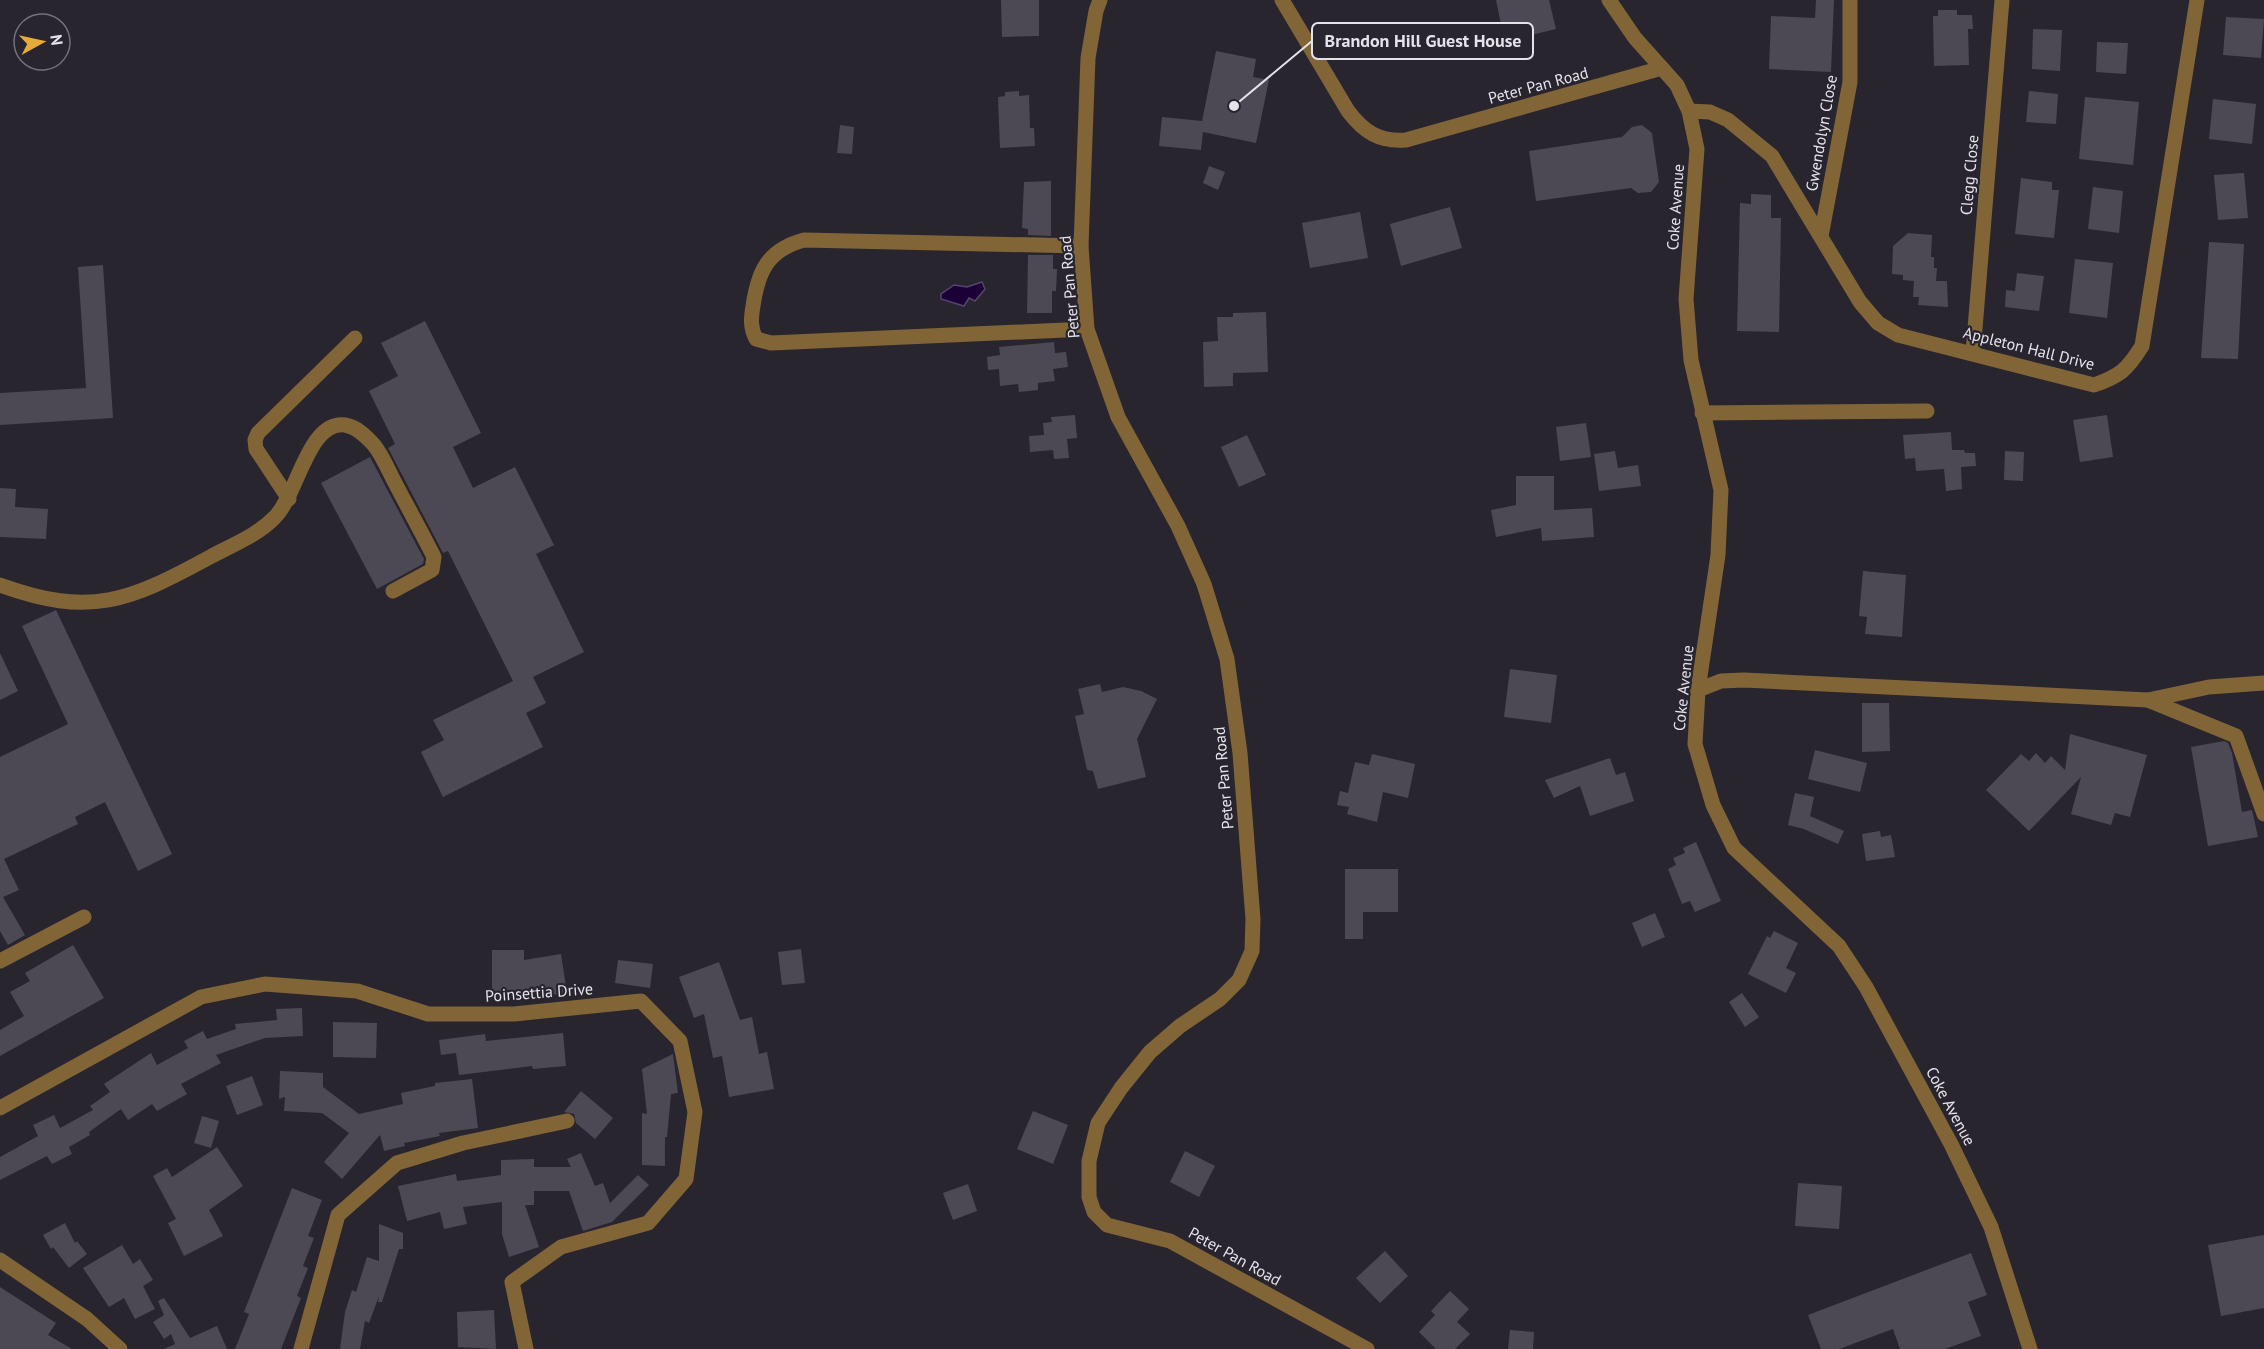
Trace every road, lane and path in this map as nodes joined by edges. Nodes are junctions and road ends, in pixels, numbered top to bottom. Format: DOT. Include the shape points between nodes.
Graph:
graph roads {
  1 [pos="1100,0"];
  2 [pos="1282,0"];
  3 [pos="1609,0"];
  4 [pos="1850,0"];
  5 [pos="2002,0"];
  6 [pos="2197,0"];
  7 [pos="1662,68"];
  8 [pos="1689,111"];
  9 [pos="1821,236"];
  10 [pos="1081,246"];
  11 [pos="1087,329"];
  12 [pos="355,338"];
  13 [pos="1973,353"];
  14 [pos="1927,411"];
  15 [pos="1702,413"];
  16 [pos="288,500"];
  17 [pos="0,585"];
  18 [pos="393,591"];
  19 [pos="2264,683"];
  20 [pos="1698,690"];
  21 [pos="2148,700"];
  22 [pos="2264,814"];
  23 [pos="84,916"];
  24 [pos="0,961"];
  25 [pos="0,1108"];
  26 [pos="567,1121"];
  27 [pos="0,1260"];
  28 [pos="120,1349"];
  29 [pos="301,1349"];
  30 [pos="526,1349"];
  31 [pos="1367,1349"];
  32 [pos="2030,1349"];
  1 -- 10 [label="street, Peter Pan Road" via="1088,58"];
  2 -- 7 [label="street, Peter Pan Road" via="1361,128 1391,141"];
  3 -- 7 [label="street, Coke Avenue"];
  4 -- 9 [label="street, Gwendolyn Close" via="1850,82"];
  5 -- 13 [label="street, Clegg Close"];
  6 -- 13 [label="street, Appleton Hall Drive" via="2142,346 2129,367 2094,385"];
  7 -- 8 [label="street, Coke Avenue" via="1677,85"];
  8 -- 9 [label="street, Appleton Hall Drive" via="1710,112 1728,120 1772,156"];
  8 -- 15 [label="street, Coke Avenue" via="1697,149 1686,299 1691,360"];
  9 -- 13 [label="street, Appleton Hall Drive" via="1860,302 1878,323 1898,335"];
  10 -- 11 [label="street, Peter Pan Road"];
  10 -- 11 [label="street" via="804,240 783,249 765,264 756,283 751,323 756,339 771,343"];
  11 -- 31 [label="street, Peter Pan Road" via="1118,417 1178,526 1204,584 1227,659 1240,753 1253,920 1252,951 1239,980 1150,1053 1098,1123 1088,1169 1089,1197 1094,1212 1107,1225 1170,1241"];
  12 -- 16 [label="street" via="255,440 256,449"];
  14 -- 15 [label="street"];
  15 -- 20 [label="street, Coke Avenue" via="1721,490 1718,555"];
  16 -- 17 [label="street" via="262,529 159,585 112,602 61,603"];
  16 -- 18 [label="street" via="314,439 330,426 358,430 375,446 434,557 432,570"];
  19 -- 21 [label="street" via="2210,687"];
  20 -- 21 [label="street" via="1720,681 1744,680"];
  20 -- 32 [label="street, Coke Avenue" via="1695,744 1713,806 1734,849 1839,946 1866,987 1991,1227"];
  21 -- 22 [label="street" via="2236,736"];
  23 -- 24 [label="street"];
  25 -- 30 [label="street, Poinsettia Drive" via="201,997 265,984 357,991 428,1014 514,1014 641,1001 680,1041 695,1112 686,1179 648,1222 561,1247 512,1282"];
  26 -- 29 [label="street" via="463,1143 397,1163 338,1215"];
  27 -- 28 [label="street" via="87,1320"];
}
